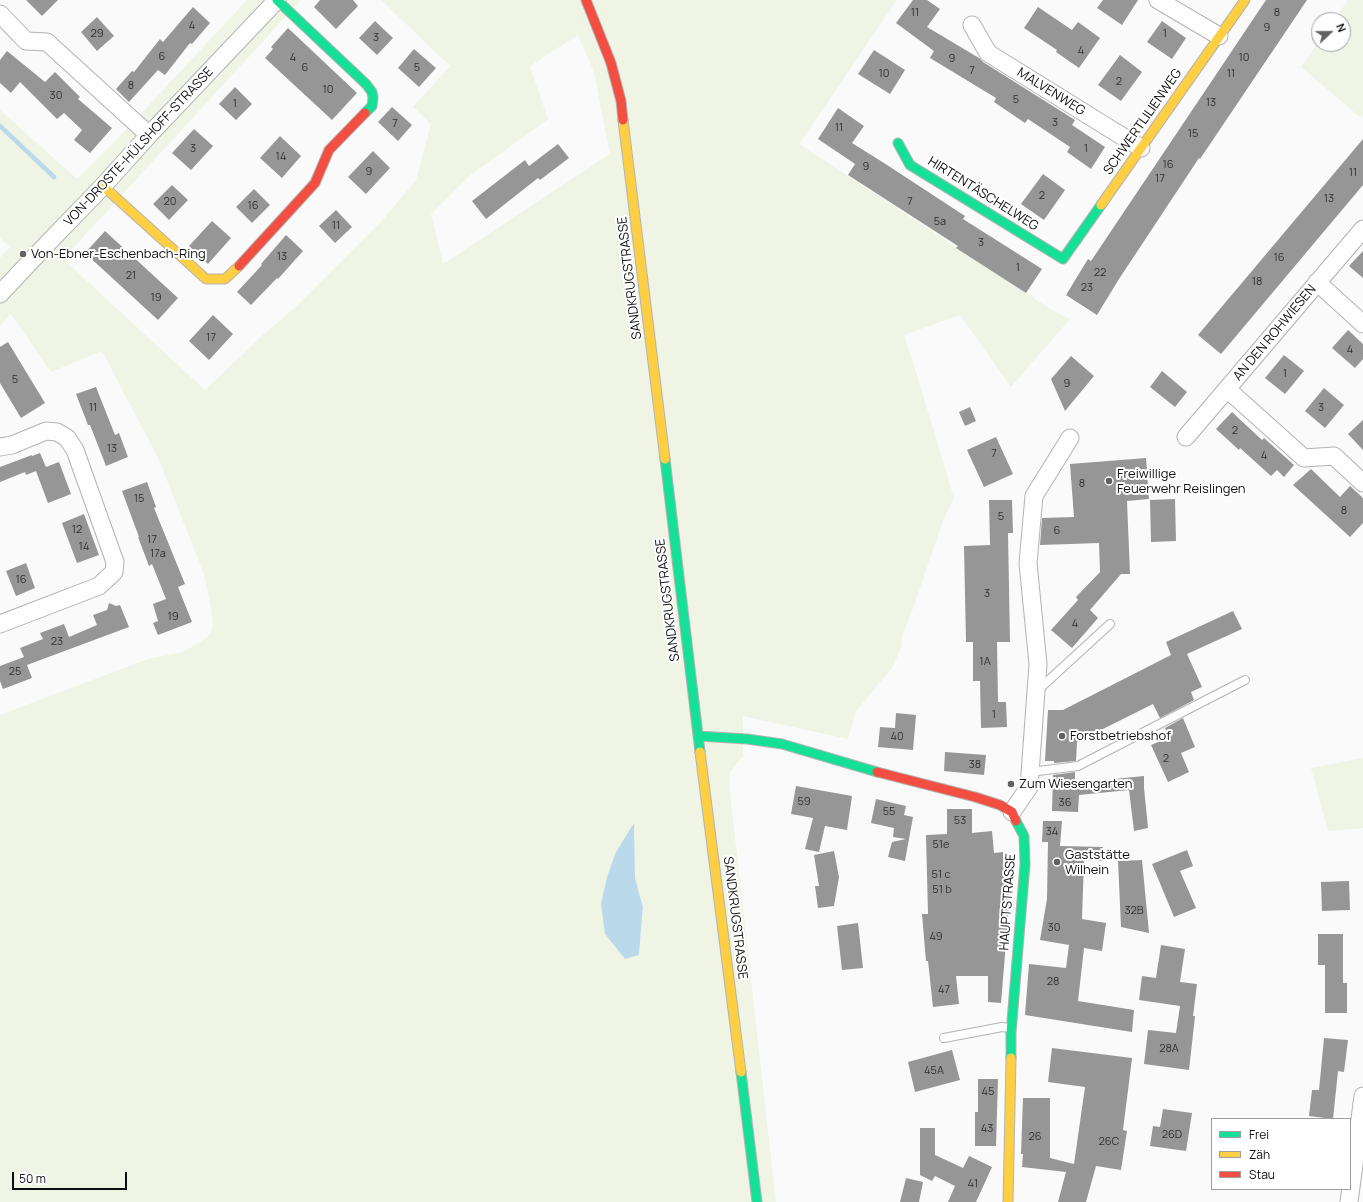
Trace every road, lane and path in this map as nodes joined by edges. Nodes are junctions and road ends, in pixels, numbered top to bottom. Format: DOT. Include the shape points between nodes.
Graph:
graph roads {
  1 [pos="277,0"];
  2 [pos="586,0"];
  3 [pos="1158,0"];
  4 [pos="1245,0"];
  5 [pos="0,14"];
  6 [pos="972,25"];
  7 [pos="1219,36"];
  8 [pos="149,135"];
  9 [pos="898,143"];
  10 [pos="1141,148"];
  11 [pos="103,186"];
  12 [pos="1363,229"];
  13 [pos="1063,259"];
  14 [pos="1317,282"];
  15 [pos="0,294"];
  16 [pos="1363,324"];
  17 [pos="1227,389"];
  18 [pos="1186,437"];
  19 [pos="1070,438"];
  20 [pos="0,447"];
  21 [pos="1363,484"];
  22 [pos="0,624"];
  23 [pos="1110,624"];
  24 [pos="1245,680"];
  25 [pos="1036,692"];
  26 [pos="698,736"];
  27 [pos="1030,772"];
  28 [pos="1012,812"];
  29 [pos="1011,1028"];
  30 [pos="944,1038"];
  31 [pos="1363,1096"];
  32 [pos="1351,1187"];
  33 [pos="1351,1190"];
  34 [pos="756,1202"];
  35 [pos="1008,1202"];
  36 [pos="1349,1202"];
  1 -- 8 [label="street, VON-DROSTE-HÜLSHOFF-STRASSE"];
  1 -- 11 [label="street" via="366,84 372,92 372,106 329,150 315,183 233,272 225,279 206,279"];
  2 -- 26 [label="street, SANDKRUGSTRASSE" via="605,44 621,101"];
  3 -- 7 [label="street"];
  4 -- 7 [label="street, SCHWERTLILIENWEG"];
  5 -- 8 [label="street" via="26,41 47,42"];
  6 -- 10 [label="street, MALVENWEG" via="988,53"];
  7 -- 10 [label="street, SCHWERTLILIENWEG"];
  8 -- 11 [label="street, VON-DROSTE-HÜLSHOFF-STRASSE"];
  9 -- 13 [label="street, HIRTENTÄSCHELWEG" via="910,165"];
  10 -- 13 [label="street, SCHWERTLILIENWEG"];
  11 -- 15 [label="street, VON-DROSTE-HÜLSHOFF-STRASSE"];
  12 -- 14 [label="street, AN DEN ROHWIESEN"];
  14 -- 16 [label="street"];
  14 -- 17 [label="street, AN DEN ROHWIESEN"];
  17 -- 18 [label="street, AN DEN ROHWIESEN"];
  17 -- 21 [label="street" via="1304,458 1334,456"];
  19 -- 25 [label="street" via="1034,496 1028,563 1038,664"];
  20 -- 22 [label="street" via="12,445 46,431 57,432 67,438 75,450 115,562 114,572 99,586"];
  23 -- 25 [label="lane"];
  24 -- 27 [label="lane" via="1078,766"];
  25 -- 27 [label="street"];
  26 -- 28 [label="street" via="782,744 872,771 974,797 1000,805"];
  26 -- 34 [label="street, SANDKRUGSTRASSE"];
  27 -- 28 [label="street" via="1029,787"];
  28 -- 29 [label="street, HAUPTSTRASSE" via="1024,836 1025,864"];
  29 -- 30 [label="lane" via="1002,1027"];
  29 -- 35 [label="street, HAUPTSTRASSE"];
  31 -- 32 [label="street"];
  33 -- 36 [label="street"];
}
